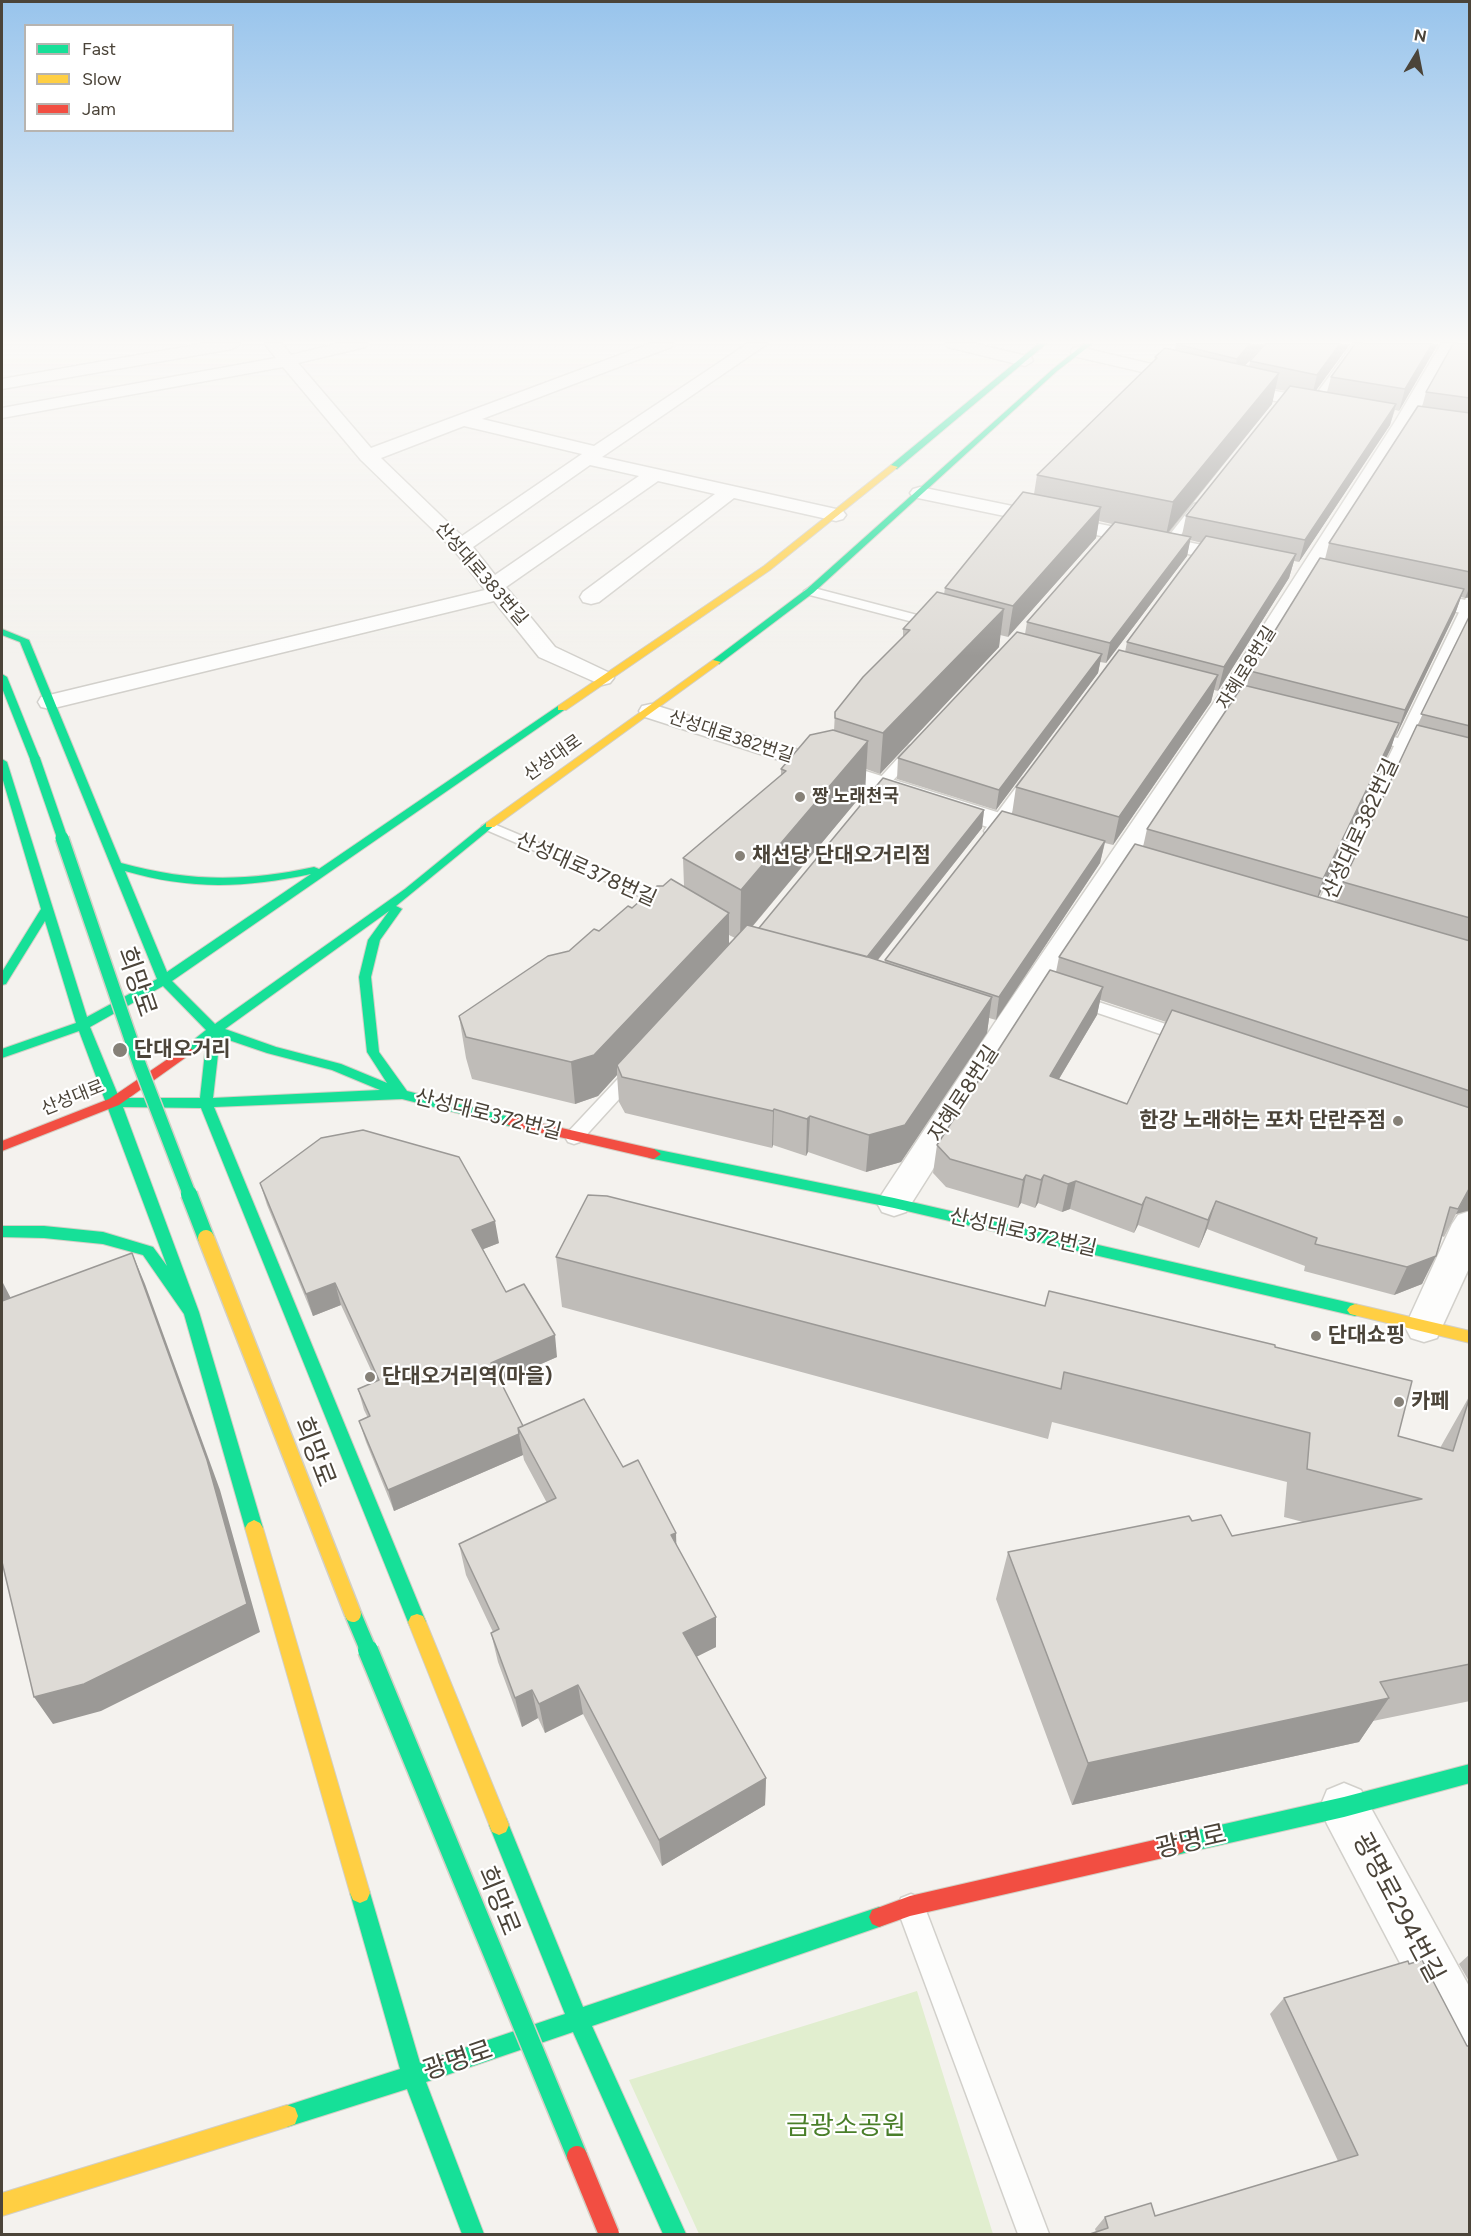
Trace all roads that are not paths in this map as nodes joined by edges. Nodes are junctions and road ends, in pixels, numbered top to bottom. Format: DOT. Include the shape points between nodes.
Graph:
graph roads {
  1 [pos="361,448"];
  2 [pos="388,448"];
  3 [pos="567,448"];
  4 [pos="602,448"];
  5 [pos="917,448"];
  6 [pos="969,448"];
  7 [pos="1386,448"];
  8 [pos="592,455"];
  9 [pos="368,456"];
  10 [pos="655,474"];
  11 [pos="731,491"];
  12 [pos="920,493"];
  13 [pos="1204,499"];
  14 [pos="836,515"];
  15 [pos="1168,544"];
  16 [pos="461,546"];
  17 [pos="1259,563"];
  18 [pos="496,589"];
  19 [pos="810,591"];
  20 [pos="1398,593"];
  21 [pos="591,597"];
  22 [pos="1469,606"];
  23 [pos="945,627"];
  24 [pos="2,632"];
  25 [pos="2,677"];
  26 [pos="602,678"];
  27 [pos="50,702"];
  28 [pos="651,711"];
  29 [pos="1355,732"];
  30 [pos="926,736"];
  31 [pos="1401,743"];
  32 [pos="1470,761"];
  33 [pos="2,762"];
  34 [pos="1040,765"];
  35 [pos="872,795"];
  36 [pos="489,826"];
  37 [pos="990,831"];
  38 [pos="1065,842"];
  39 [pos="116,865"];
  40 [pos="327,868"];
  41 [pos="409,891"];
  42 [pos="47,909"];
  43 [pos="678,913"];
  44 [pos="1320,915"];
  45 [pos="164,980"];
  46 [pos="2,981"];
  47 [pos="1035,986"];
  48 [pos="83,1025"];
  49 [pos="214,1030"];
  50 [pos="1202,1042"];
  51 [pos="2,1054"];
  52 [pos="647,1058"];
  53 [pos="402,1094"];
  54 [pos="114,1102"];
  55 [pos="206,1103"];
  56 [pos="574,1137"];
  57 [pos="2,1146"];
  58 [pos="894,1203"];
  59 [pos="1470,1224"];
  60 [pos="2,1232"];
  61 [pos="191,1312"];
  62 [pos="1424,1327"];
  63 [pos="1470,1337"];
  64 [pos="1470,1773"];
  65 [pos="1344,1807"];
  66 [pos="910,1906"];
  67 [pos="578,2020"];
  68 [pos="1470,2041"];
  69 [pos="413,2076"];
  70 [pos="2,2205"];
  71 [pos="473,2235"];
  72 [pos="609,2235"];
  73 [pos="675,2235"];
  74 [pos="1034,2235"];
  1 -- 9 [label="street, 산성대로383번길"];
  2 -- 9 [label="street"];
  3 -- 8 [label="street"];
  4 -- 8 [label="street"];
  5 -- 14 [label="main road, 산성대로"];
  6 -- 12 [label="main road, 산성대로"];
  7 -- 47 [label="street, 자혜로8번길" via="1227,701"];
  8 -- 10 [label="street"];
  8 -- 16 [label="street"];
  9 -- 16 [label="street, 산성대로383번길"];
  10 -- 11 [label="street"];
  10 -- 18 [label="street"];
  11 -- 14 [label="street"];
  11 -- 21 [label="street"];
  12 -- 15 [label="street" via="1106,536"];
  12 -- 19 [label="main road, 산성대로"];
  13 -- 15 [label="lane"];
  14 -- 26 [label="main road, 산성대로" via="767,568"];
  15 -- 17 [label="street" via="1197,555"];
  16 -- 18 [label="street, 산성대로383번길"];
  18 -- 26 [label="street, 산성대로383번길" via="547,652"];
  18 -- 27 [label="street"];
  19 -- 23 [label="lane"];
  19 -- 28 [label="main road, 산성대로"];
  20 -- 22 [label="street"];
  22 -- 31 [label="lane, 산성대로382번길"];
  24 -- 27 [label="main road" via="24,640"];
  25 -- 72 [label="main road, 희망로, bridge" via="35,759 140,1066 313,1516"];
  26 -- 40 [label="main road, 산성대로"];
  27 -- 39 [label="main road"];
  28 -- 35 [label="street, 산성대로382번길"];
  28 -- 36 [label="main road, 산성대로"];
  29 -- 31 [label="lane"];
  30 -- 35 [label="lane"];
  31 -- 32 [label="lane"];
  31 -- 44 [label="lane, 산성대로382번길"];
  33 -- 42 [label="main road"];
  34 -- 37 [label="lane"];
  35 -- 37 [label="street, 산성대로382번길"];
  36 -- 41 [label="main road, 산성대로"];
  36 -- 43 [label="lane, 산성대로378번길" via="640,891"];
  37 -- 38 [label="street, 산성대로382번길"];
  39 -- 40 [label="main road" via="156,877 214,885 251,883"];
  39 -- 45 [label="main road"];
  40 -- 45 [label="main road, 산성대로"];
  41 -- 49 [label="main road, 산성대로"];
  41 -- 53 [label="main road" via="374,940 365,977 373,1052"];
  42 -- 46 [label="main road"];
  42 -- 48 [label="main road"];
  45 -- 48 [label="main road, 산성대로"];
  45 -- 49 [label="main road"];
  47 -- 50 [label="lane"];
  47 -- 58 [label="street, 자혜로8번길" via="1000,1029"];
  48 -- 51 [label="main road, 산성대로"];
  48 -- 54 [label="main road"];
  49 -- 53 [label="main road" via="336,1067"];
  49 -- 54 [label="main road, 산성대로"];
  49 -- 55 [label="main road"];
  52 -- 56 [label="lane, 산성대로372번길"];
  53 -- 55 [label="main road"];
  53 -- 56 [label="main road, 산성대로372번길"];
  54 -- 55 [label="main road"];
  54 -- 57 [label="main road, 산성대로"];
  54 -- 61 [label="main road"];
  55 -- 67 [label="main road"];
  56 -- 58 [label="main road, 산성대로372번길"];
  58 -- 62 [label="main road, 산성대로372번길"];
  59 -- 62 [label="street"];
  60 -- 61 [label="main road" via="103,1238 148,1251"];
  61 -- 69 [label="main road"];
  62 -- 63 [label="main road, 산성대로372번길"];
  64 -- 65 [label="main road, 광명로"];
  65 -- 66 [label="main road, 광명로"];
  65 -- 68 [label="street, 광명로294번길"];
  66 -- 67 [label="main road, 광명로"];
  66 -- 74 [label="lane"];
  67 -- 69 [label="main road, 광명로"];
  67 -- 73 [label="main road"];
  69 -- 70 [label="main road, 광명로"];
  69 -- 71 [label="main road"];
}
